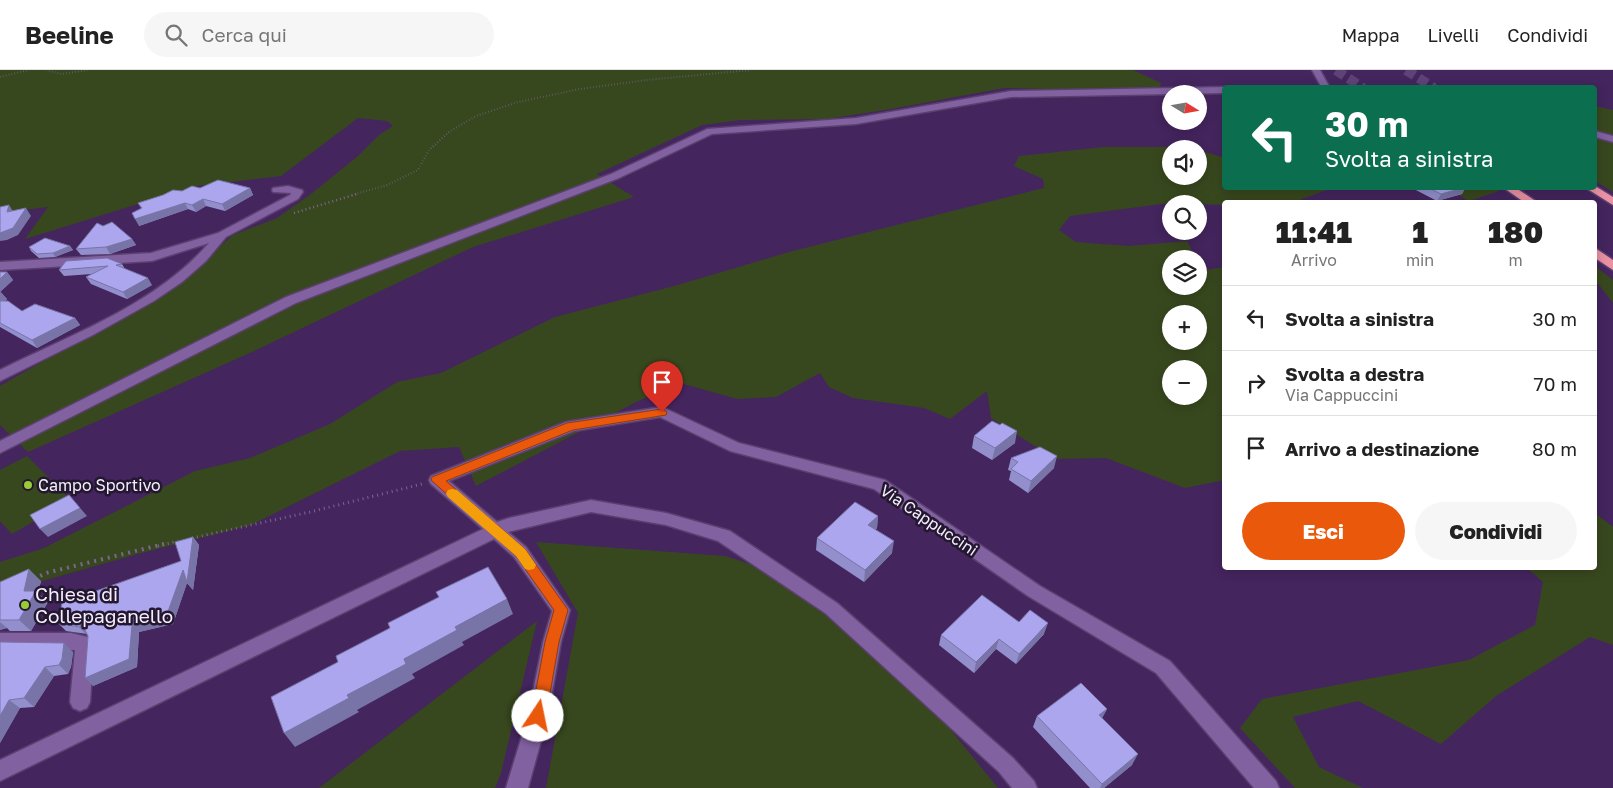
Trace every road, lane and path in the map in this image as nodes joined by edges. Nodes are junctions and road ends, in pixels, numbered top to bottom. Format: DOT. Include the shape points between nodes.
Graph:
graph roads {
  1 [pos="28,70"];
  2 [pos="46,70"];
  3 [pos="88,70"];
  4 [pos="751,70"];
  5 [pos="1316,70"];
  6 [pos="0,77"];
  7 [pos="1325,85"];
  8 [pos="1222,90"];
  9 [pos="1597,135"];
  10 [pos="1613,139"];
  11 [pos="277,190"];
  12 [pos="1512,190"];
  13 [pos="1594,190"];
  14 [pos="1528,200"];
  15 [pos="1613,202"];
  16 [pos="291,214"];
  17 [pos="222,236"];
  18 [pos="1597,254"];
  19 [pos="0,266"];
  20 [pos="1613,266"];
  21 [pos="0,376"];
  22 [pos="0,448"];
  23 [pos="437,480"];
  24 [pos="495,531"];
  25 [pos="30,581"];
  26 [pos="0,641"];
  27 [pos="80,702"];
  28 [pos="0,771"];
  29 [pos="517,788"];
  30 [pos="1026,788"];
  31 [pos="1268,788"];
  1 -- 6 [label="path"];
  2 -- 3 [label="path" via="76,74"];
  4 -- 16 [label="path" via="580,89 518,102 476,116 449,132 429,150 418,170 387,185"];
  5 -- 7 [label="street"];
  8 -- 22 [label="street" via="1011,94 856,122 710,131 615,176 291,300"];
  9 -- 10 [label="street"];
  11 -- 17 [label="street" via="298,192"];
  12 -- 14 [label="highway"];
  13 -- 15 [label="highway"];
  17 -- 19 [label="street" via="152,257"];
  17 -- 21 [label="street" via="196,265 171,285 117,317"];
  18 -- 20 [label="highway"];
  23 -- 24 [label="street"];
  23 -- 25 [label="path" via="145,549"];
  23 -- 31 [label="street, Via Cappuccini" via="571,426 662,412 735,447 878,484 1034,591 1163,668"];
  24 -- 28 [label="street"];
  24 -- 29 [label="street" via="520,552 561,610 538,716"];
  24 -- 30 [label="street" via="509,524 591,506 666,518 724,536 830,608 1006,765"];
  26 -- 27 [label="street" via="72,641 85,644"];
}
